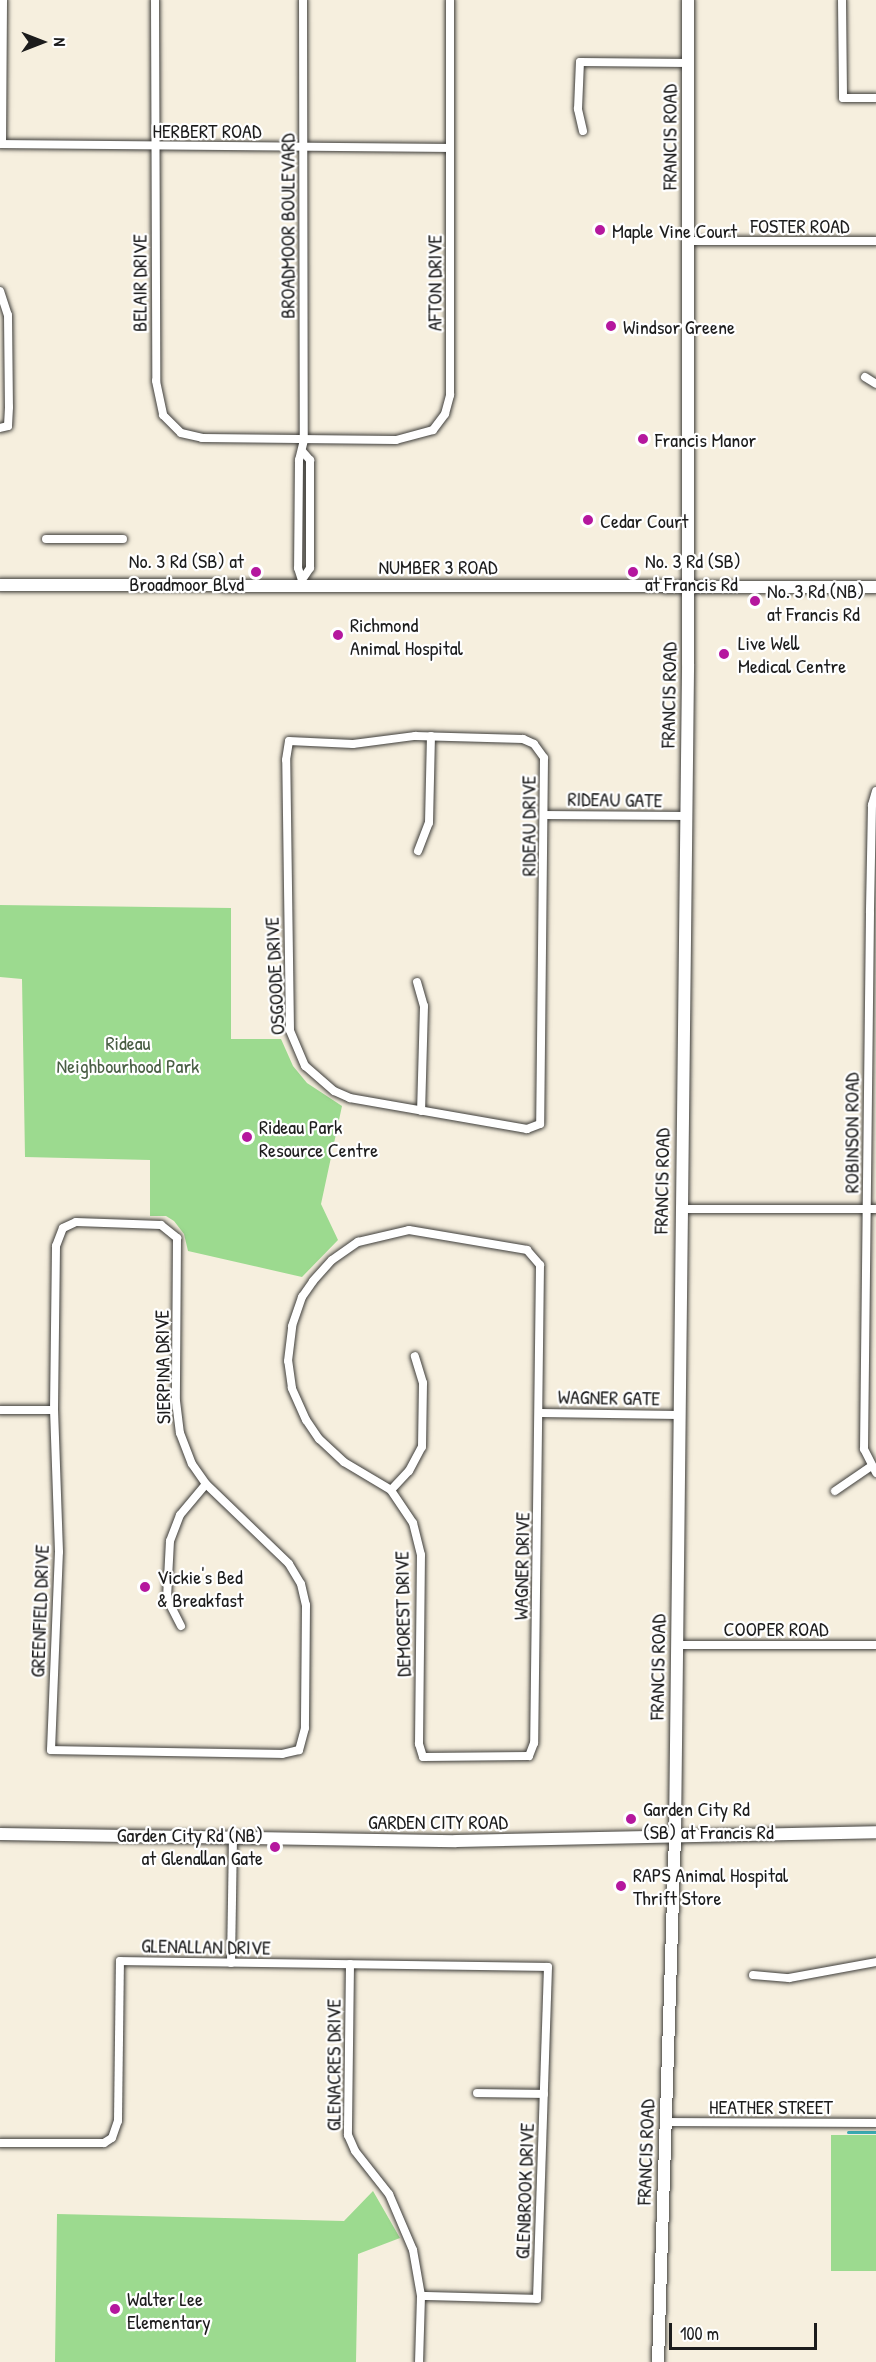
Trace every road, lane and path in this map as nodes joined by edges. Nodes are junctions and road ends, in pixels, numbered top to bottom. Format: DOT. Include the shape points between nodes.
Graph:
graph roads {
  1 [pos="3,0"];
  2 [pos="155,0"];
  3 [pos="303,0"];
  4 [pos="450,0"];
  5 [pos="688,0"];
  6 [pos="842,0"];
  7 [pos="688,63"];
  8 [pos="876,98"];
  9 [pos="582,131"];
  10 [pos="1,144"];
  11 [pos="155,146"];
  12 [pos="303,147"];
  13 [pos="450,148"];
  14 [pos="688,241"];
  15 [pos="876,242"];
  16 [pos="0,291"];
  17 [pos="865,377"];
  18 [pos="876,384"];
  19 [pos="0,428"];
  20 [pos="304,440"];
  21 [pos="46,539"];
  22 [pos="123,539"];
  23 [pos="304,581"];
  24 [pos="0,585"];
  25 [pos="689,586"];
  26 [pos="876,587"];
  27 [pos="431,736"];
  28 [pos="289,741"];
  29 [pos="876,791"];
  30 [pos="545,815"];
  31 [pos="685,816"];
  32 [pos="418,851"];
  33 [pos="873,913"];
  34 [pos="417,982"];
  35 [pos="872,1061"];
  36 [pos="421,1111"];
  37 [pos="540,1124"];
  38 [pos="680,1209"];
  39 [pos="872,1209"];
  40 [pos="63,1228"];
  41 [pos="536,1256"];
  42 [pos="866,1347"];
  43 [pos="876,1347"];
  44 [pos="415,1356"];
  45 [pos="0,1410"];
  46 [pos="54,1410"];
  47 [pos="540,1413"];
  48 [pos="678,1414"];
  49 [pos="873,1470"];
  50 [pos="206,1484"];
  51 [pos="391,1490"];
  52 [pos="835,1491"];
  53 [pos="181,1626"];
  54 [pos="677,1645"];
  55 [pos="876,1645"];
  56 [pos="419,1744"];
  57 [pos="299,1750"];
  58 [pos="876,1832"];
  59 [pos="0,1834"];
  60 [pos="675,1835"];
  61 [pos="233,1840"];
  62 [pos="876,1962"];
  63 [pos="231,1963"];
  64 [pos="350,1964"];
  65 [pos="548,1967"];
  66 [pos="753,1974"];
  67 [pos="477,2093"];
  68 [pos="544,2094"];
  69 [pos="666,2122"];
  70 [pos="876,2123"];
  71 [pos="0,2143"];
  72 [pos="420,2296"];
  73 [pos="419,2362"];
  74 [pos="658,2362"];
  1 -- 10 [label="street"];
  2 -- 11 [label="street, BELAIR DRIVE"];
  3 -- 12 [label="street, BROADMOOR BOULEVARD"];
  4 -- 13 [label="street, AFTON DRIVE"];
  5 -- 7 [label="street, FRANCIS ROAD"];
  6 -- 8 [label="street" via="843,98"];
  7 -- 9 [label="street" via="580,62 578,109"];
  7 -- 14 [label="street, FRANCIS ROAD"];
  10 -- 11 [label="street, HERBERT ROAD"];
  11 -- 12 [label="street, HERBERT ROAD"];
  11 -- 20 [label="street, BELAIR DRIVE" via="156,381 163,415 174,428 191,436"];
  12 -- 13 [label="street, HERBERT ROAD"];
  12 -- 20 [label="street, BROADMOOR BOULEVARD"];
  13 -- 20 [label="street, AFTON DRIVE" via="451,384 445,414 433,430 409,439"];
  14 -- 15 [label="street, FOSTER ROAD"];
  14 -- 25 [label="street, FRANCIS ROAD"];
  16 -- 19 [label="street" via="8,315 9,407 8,426"];
  17 -- 18 [label="street"];
  20 -- 23 [label="street, BROADMOOR BOULEVARD" via="303,452 310,460 310,568"];
  21 -- 22 [label="street"];
  23 -- 24 [label="street, NUMBER 3 ROAD"];
  23 -- 25 [label="street, NUMBER 3 ROAD"];
  25 -- 26 [label="street, NUMBER 3 ROAD"];
  25 -- 31 [label="street, FRANCIS ROAD"];
  27 -- 28 [label="street, RIDEAU DRIVE" via="353,744"];
  27 -- 30 [label="street, RIDEAU DRIVE" via="504,737 534,744 544,758"];
  27 -- 32 [label="street" via="429,823"];
  28 -- 36 [label="street, OSGOODE DRIVE" via="289,1015 296,1050 305,1066 334,1091"];
  29 -- 33 [label="street, ROBINSON ROAD" via="872,806"];
  30 -- 31 [label="street, RIDEAU GATE"];
  30 -- 37 [label="street, RIDEAU DRIVE"];
  31 -- 38 [label="street, FRANCIS ROAD"];
  33 -- 35 [label="street, ROBINSON ROAD"];
  34 -- 36 [label="street" via="424,1006"];
  35 -- 39 [label="street, ROBINSON ROAD"];
  36 -- 37 [label="street, OSGOODE DRIVE" via="527,1129"];
  38 -- 39 [label="street"];
  38 -- 48 [label="street, FRANCIS ROAD"];
  39 -- 42 [label="street, ROBINSON ROAD"];
  40 -- 46 [label="street, GREENFIELD DRIVE" via="56,1246"];
  40 -- 50 [label="street, SIERPINA DRIVE" via="76,1222 153,1224 166,1226 174,1233 178,1249 178,1418 188,1454"];
  41 -- 47 [label="street, WAGNER DRIVE" via="541,1270"];
  41 -- 51 [label="street, DEMOREST DRIVE" via="527,1250 441,1232 389,1232 358,1242 332,1260 302,1297 289,1350 297,1402 327,1447"];
  42 -- 43 [label="street"];
  42 -- 49 [label="street, ROBINSON ROAD" via="864,1449"];
  44 -- 51 [label="street" via="423,1383 422,1447 409,1471"];
  45 -- 46 [label="street"];
  46 -- 57 [label="street, GREENFIELD DRIVE" via="59,1552 51,1750 282,1754"];
  47 -- 48 [label="street, WAGNER GATE"];
  47 -- 56 [label="street, WAGNER DRIVE" via="532,1754 423,1757"];
  48 -- 54 [label="street, FRANCIS ROAD"];
  49 -- 52 [label="street"];
  50 -- 53 [label="street" via="180,1515 170,1541 167,1598"];
  50 -- 57 [label="street, SIERPINA DRIVE" via="289,1564 301,1584 306,1605 305,1728"];
  51 -- 56 [label="street, DEMOREST DRIVE" via="413,1523 420,1555"];
  54 -- 55 [label="street, COOPER ROAD"];
  54 -- 60 [label="street, FRANCIS ROAD"];
  58 -- 60 [label="street, GARDEN CITY ROAD"];
  59 -- 61 [label="street, GARDEN CITY ROAD"];
  60 -- 61 [label="street, GARDEN CITY ROAD" via="550,1841"];
  60 -- 69 [label="street, FRANCIS ROAD"];
  61 -- 63 [label="street"];
  62 -- 66 [label="street" via="789,1978"];
  63 -- 64 [label="street, GLENALLAN DRIVE"];
  63 -- 71 [label="street, GLENALLAN DRIVE" via="120,1961 118,2121 112,2138 104,2143"];
  64 -- 65 [label="street, GLENALLAN DRIVE"];
  64 -- 72 [label="street, GLENACRES DRIVE" via="348,2135 404,2222 415,2258"];
  65 -- 68 [label="street, GLENBROOK DRIVE"];
  67 -- 68 [label="street"];
  68 -- 72 [label="street, GLENBROOK DRIVE" via="537,2299"];
  69 -- 70 [label="street, HEATHER STREET"];
  69 -- 74 [label="street, FRANCIS ROAD"];
  72 -- 73 [label="street, GLENACRES DRIVE"];
}
